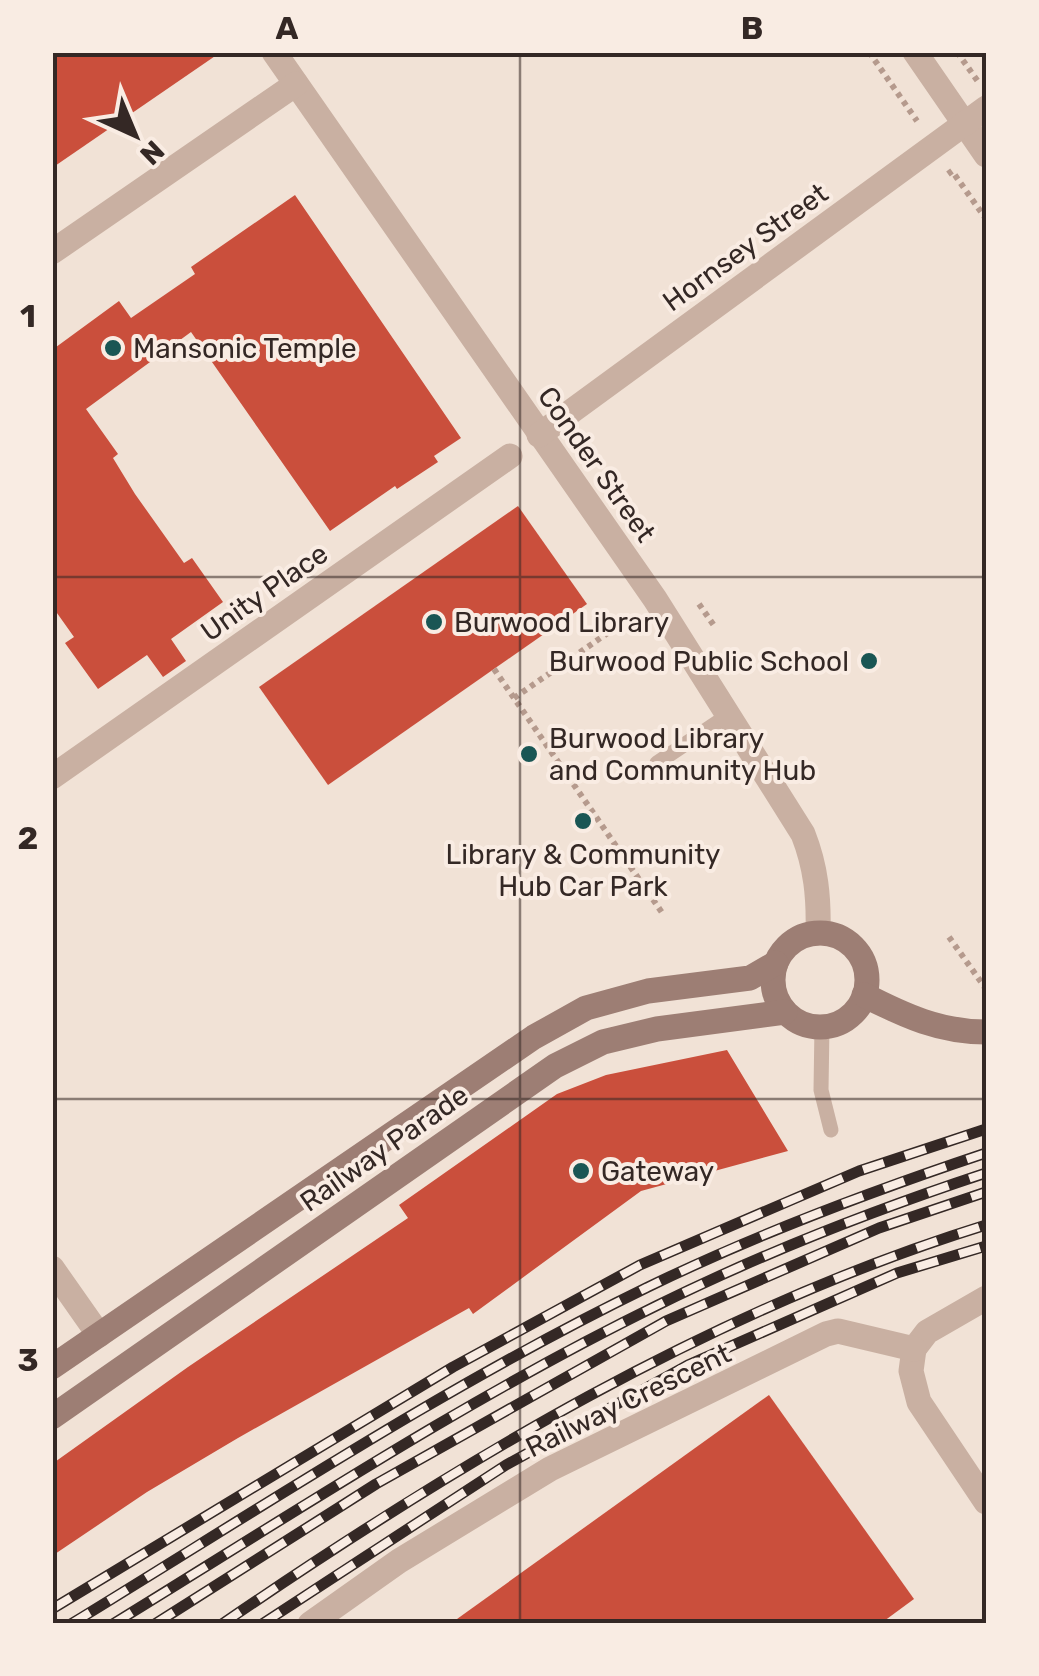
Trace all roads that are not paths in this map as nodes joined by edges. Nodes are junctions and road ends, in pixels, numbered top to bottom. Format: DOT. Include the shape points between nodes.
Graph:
graph roads {
  1 [pos="274,52"];
  2 [pos="914,52"];
  3 [pos="296,84"];
  4 [pos="983,96"];
  5 [pos="964,124"];
  6 [pos="986,155"];
  7 [pos="52,252"];
  8 [pos="540,435"];
  9 [pos="510,456"];
  10 [pos="727,716"];
  11 [pos="657,763"];
  12 [pos="52,776"];
  13 [pos="818,933"];
  14 [pos="776,963"];
  15 [pos="864,995"];
  16 [pos="785,1012"];
  17 [pos="822,1026"];
  18 [pos="986,1032"];
  19 [pos="831,1130"];
  20 [pos="52,1268"];
  21 [pos="986,1298"];
  22 [pos="99,1336"];
  23 [pos="914,1348"];
  24 [pos="52,1367"];
  25 [pos="52,1417"];
  26 [pos="986,1502"];
  27 [pos="310,1624"];
  1 -- 3 [label="street, Conder Street"];
  2 -- 5 [label="street"];
  3 -- 7 [label="street"];
  3 -- 8 [label="street, Conder Street"];
  4 -- 5 [label="street, Hornsey Street"];
  5 -- 6 [label="street"];
  5 -- 8 [label="street, Hornsey Street"];
  8 -- 10 [label="street, Conder Street"];
  9 -- 12 [label="street, Unity Place"];
  10 -- 11 [label="lane"];
  10 -- 13 [label="street, Conder Street" via="803,834 819,891"];
  13 -- 14 [label="main road" via="786,947"];
  13 -- 15 [label="main road" via="833,934 858,952"];
  14 -- 16 [label="main road" via="772,980"];
  14 -- 22 [label="main road, Railway Parade" via="750,978 648,991 586,1008"];
  15 -- 17 [label="main road" via="844,1020"];
  15 -- 18 [label="main road" via="925,1025"];
  16 -- 17 [label="main road"];
  16 -- 25 [label="main road, Railway Parade" via="657,1029 603,1042 555,1066"];
  17 -- 19 [label="lane" via="821,1090"];
  20 -- 22 [label="street"];
  21 -- 23 [label="street" via="927,1332"];
  22 -- 24 [label="main road, Railway Parade"];
  23 -- 26 [label="street" via="910,1371 919,1402"];
  23 -- 27 [label="street, Railway Crescent" via="826,1334 550,1468"];
}
